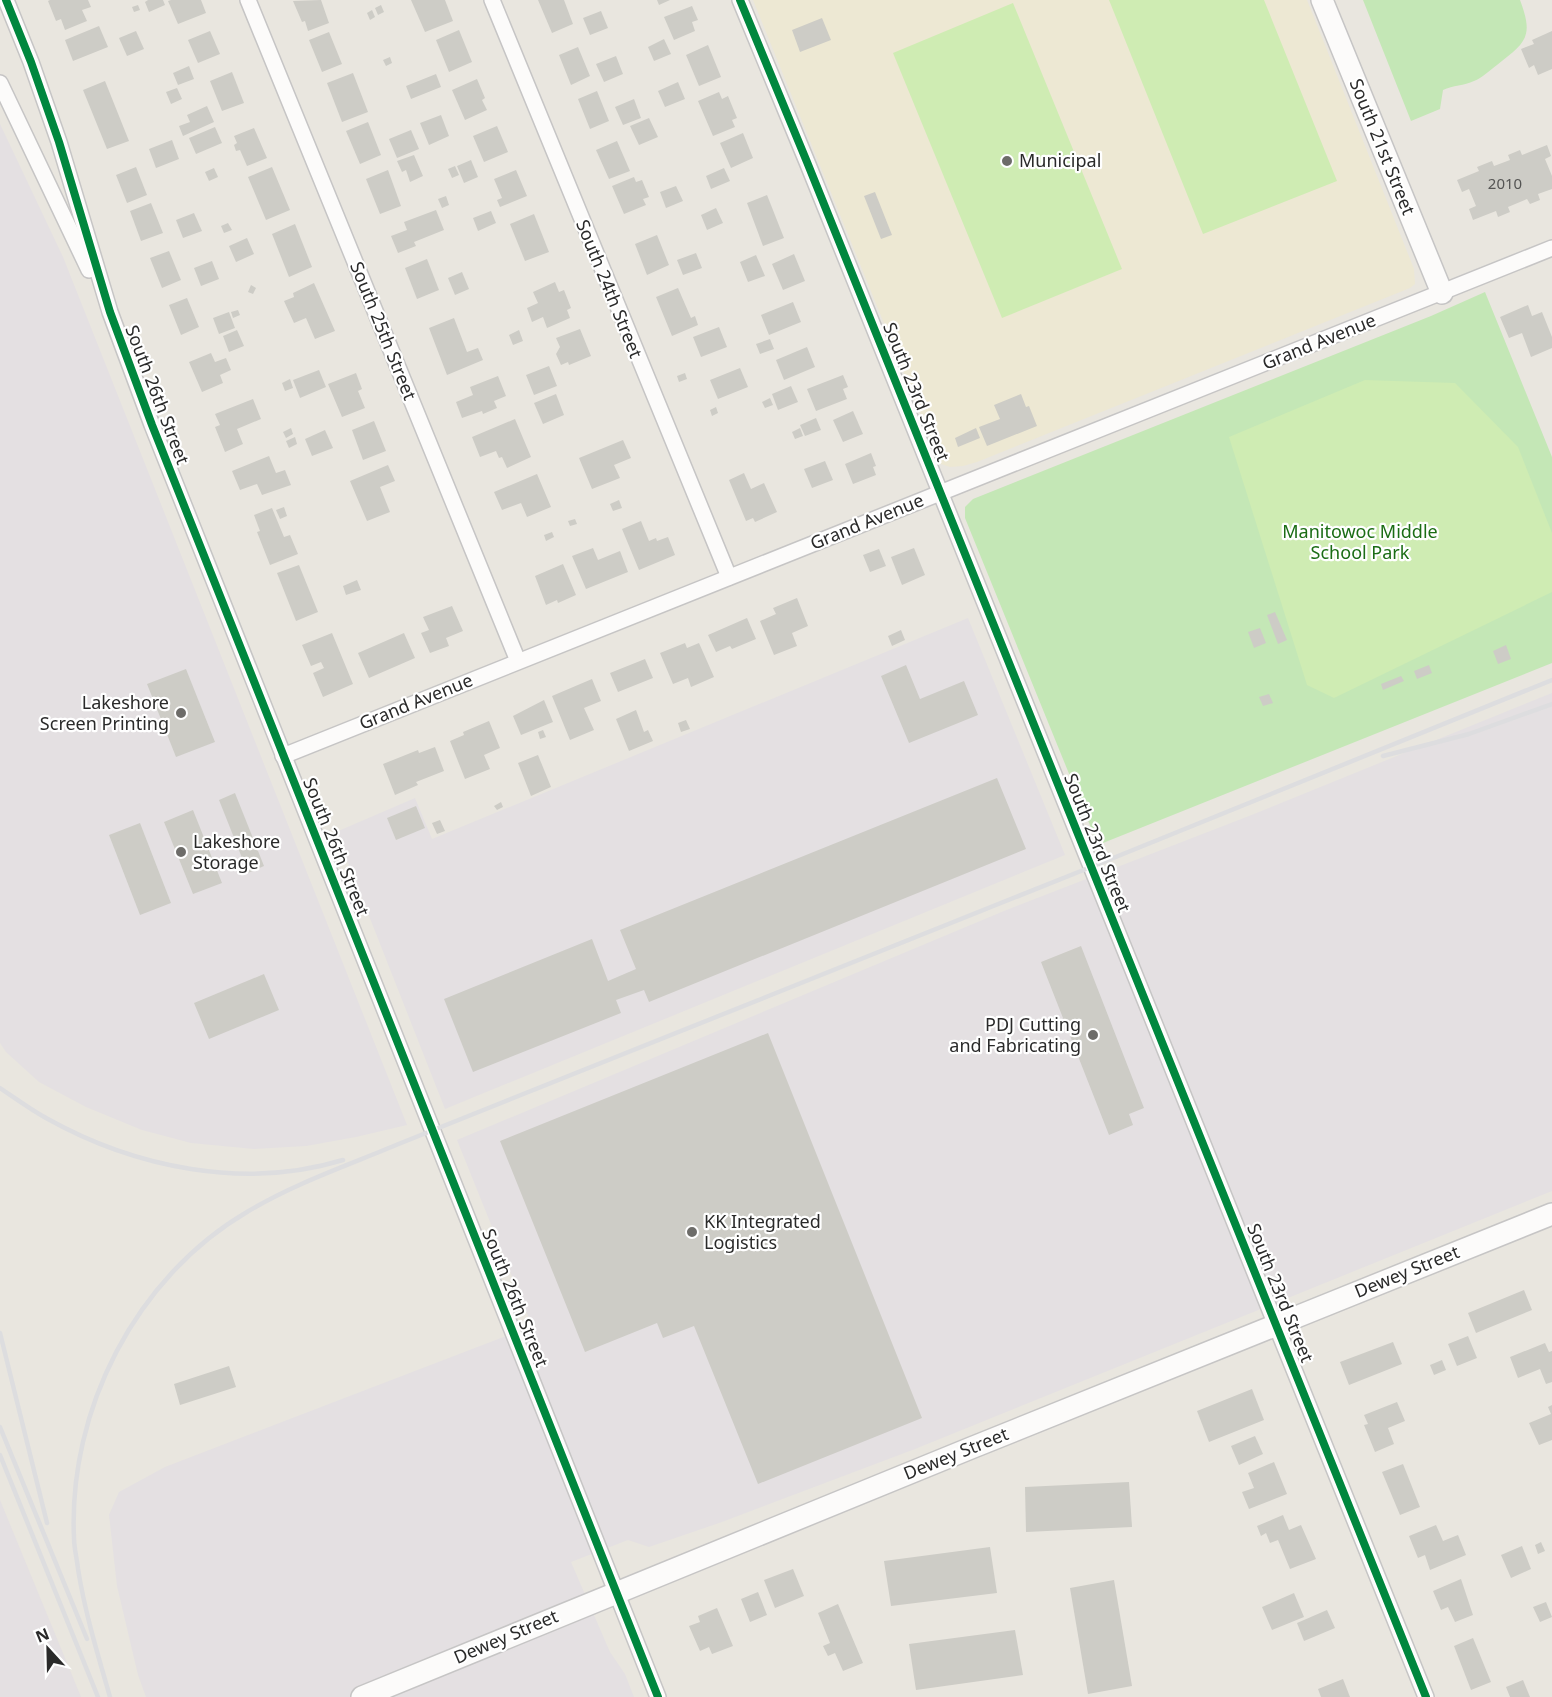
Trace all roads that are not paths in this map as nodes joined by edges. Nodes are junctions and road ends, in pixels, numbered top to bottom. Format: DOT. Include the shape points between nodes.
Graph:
graph roads {
  1 [pos="6,0"];
  2 [pos="248,0"];
  3 [pos="492,0"];
  4 [pos="740,0"];
  5 [pos="1322,0"];
  6 [pos="0,83"];
  7 [pos="1552,248"];
  8 [pos="1442,292"];
  9 [pos="110,312"];
  10 [pos="941,493"];
  11 [pos="729,577"];
  12 [pos="518,661"];
  13 [pos="283,756"];
  14 [pos="1551,1219"];
  15 [pos="1276,1324"];
  16 [pos="616,1592"];
  17 [pos="363,1697"];
  18 [pos="658,1697"];
  19 [pos="1426,1697"];
  1 -- 9 [label="street, South 26th Street" via="60,142"];
  2 -- 12 [label="street, South 25th Street"];
  3 -- 11 [label="street, South 24th Street"];
  4 -- 10 [label="street, South 23rd Street"];
  5 -- 8 [label="street, South 21st Street"];
  6 -- 9 [label="street, South 26th Street"];
  7 -- 8 [label="street, Grand Avenue"];
  8 -- 10 [label="street, Grand Avenue"];
  9 -- 13 [label="street, South 26th Street"];
  10 -- 11 [label="street, Grand Avenue"];
  10 -- 15 [label="street, South 23rd Street"];
  11 -- 12 [label="street, Grand Avenue"];
  12 -- 13 [label="street, Grand Avenue"];
  13 -- 16 [label="street, South 26th Street"];
  14 -- 15 [label="street, Dewey Street"];
  15 -- 16 [label="street, Dewey Street"];
  15 -- 19 [label="street, South 23rd Street"];
  16 -- 17 [label="street, Dewey Street"];
  16 -- 18 [label="street, South 26th Street"];
}
